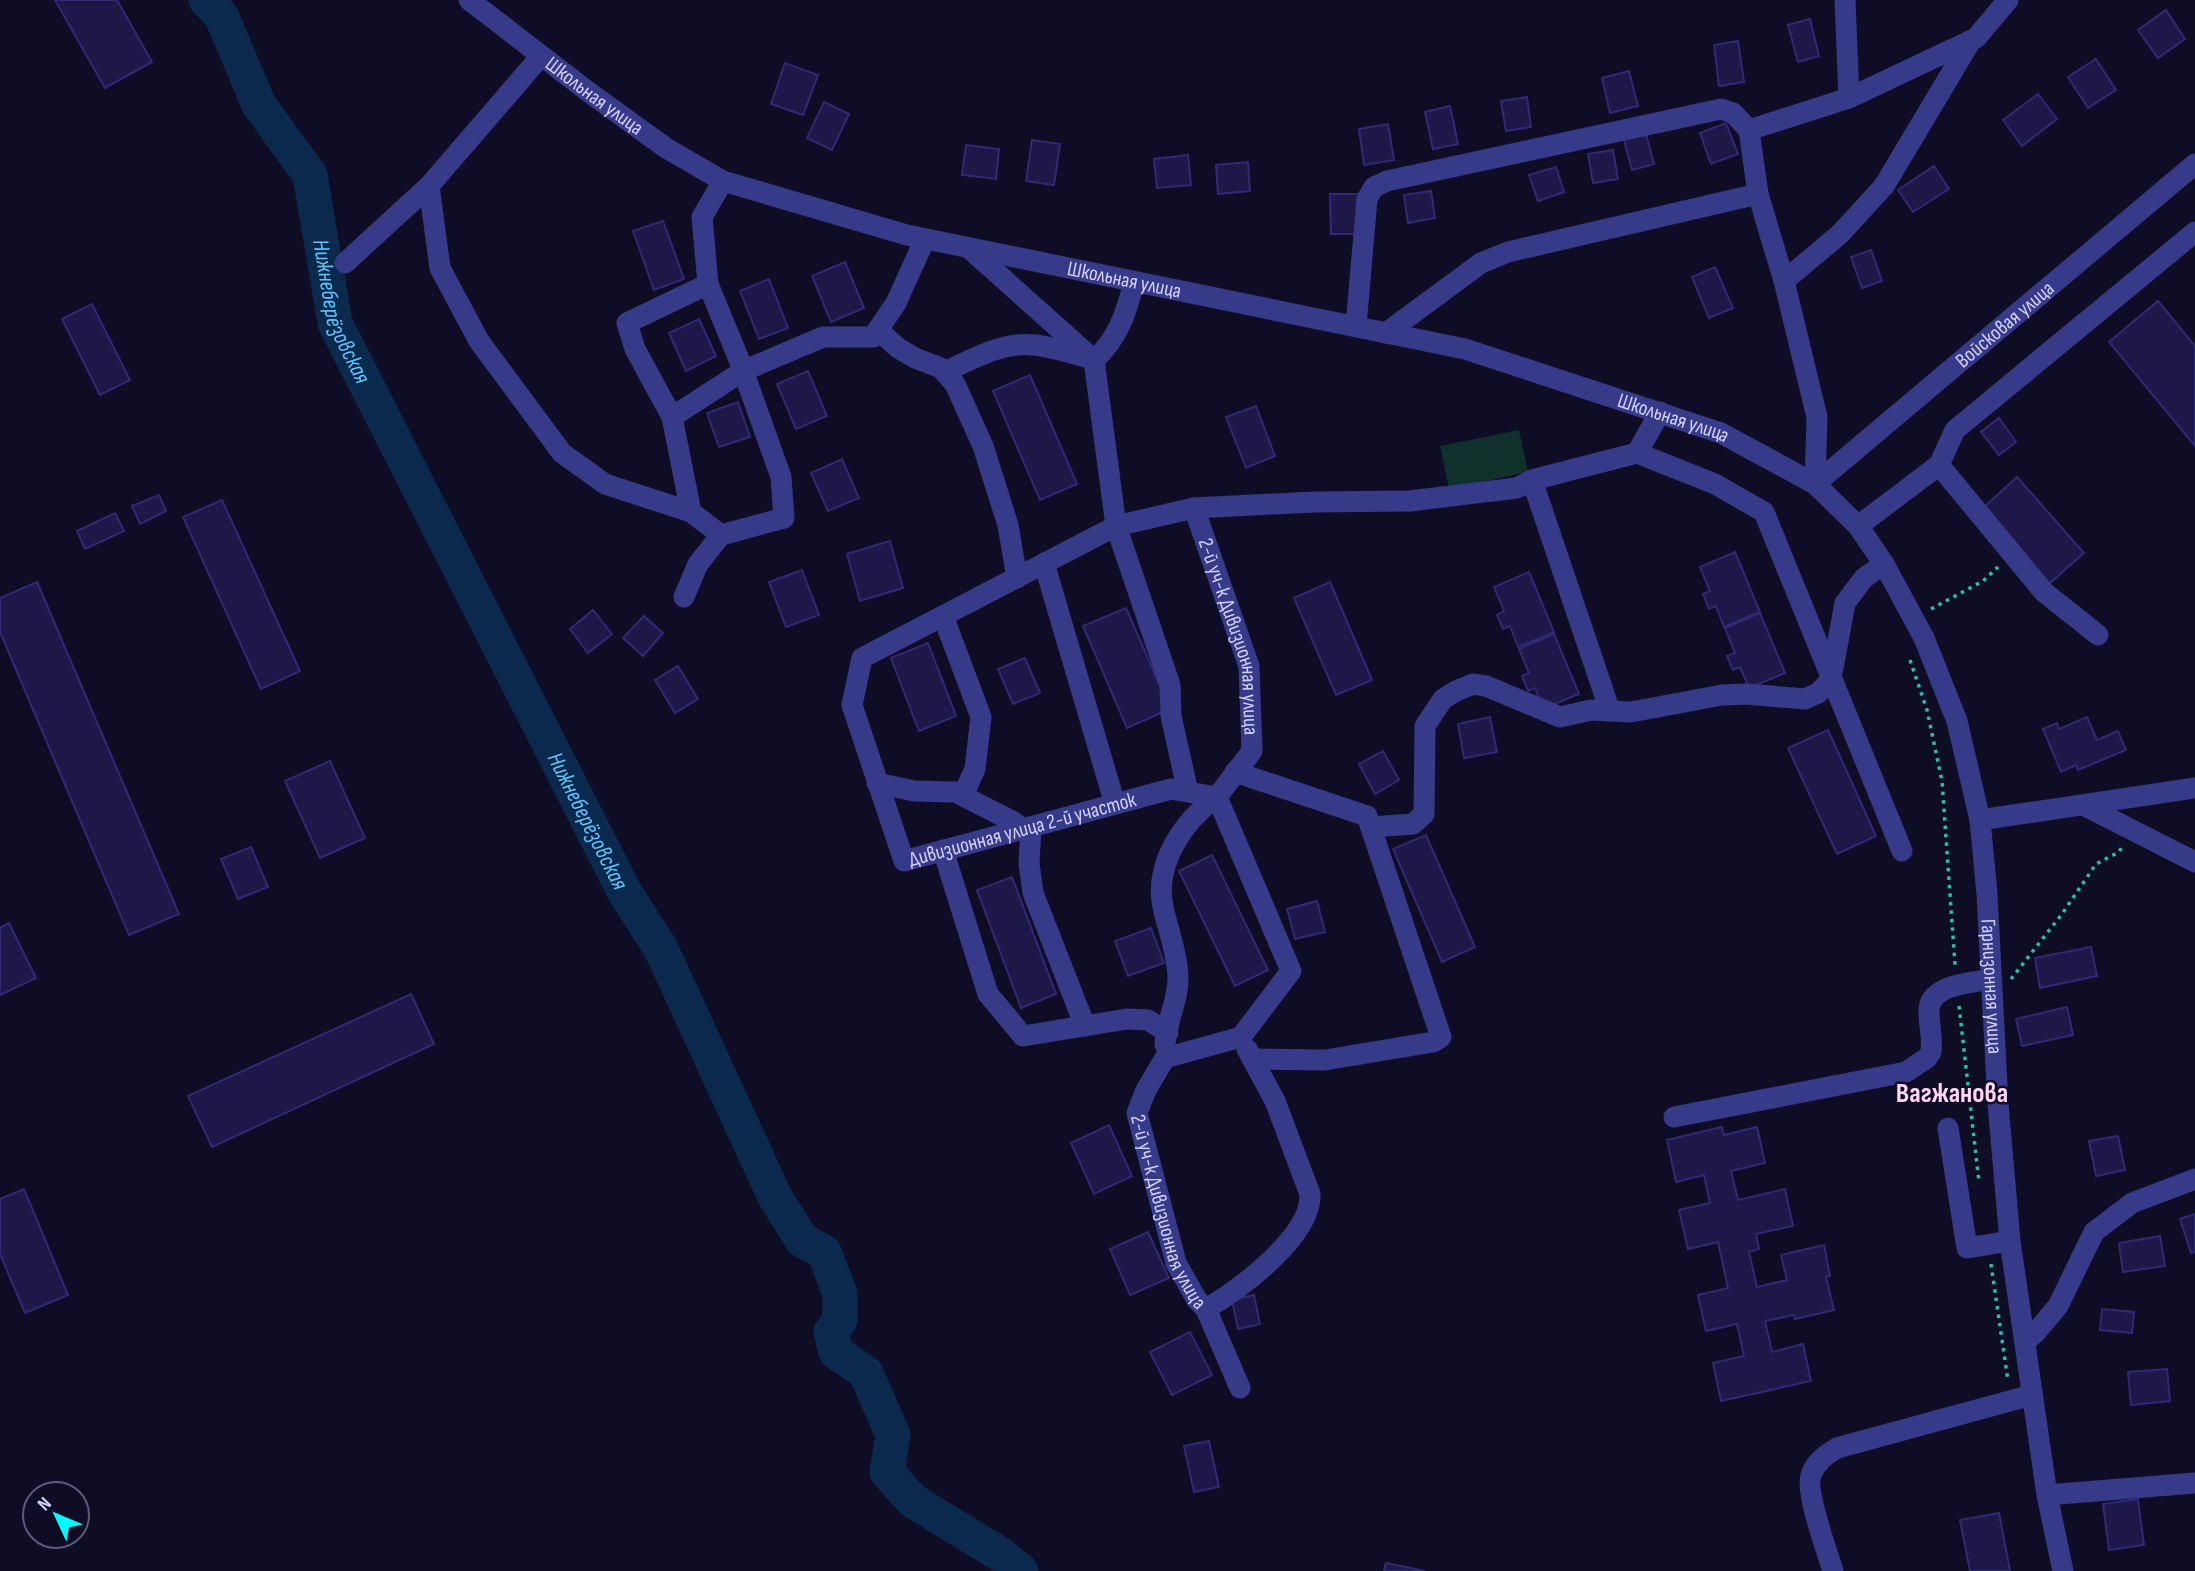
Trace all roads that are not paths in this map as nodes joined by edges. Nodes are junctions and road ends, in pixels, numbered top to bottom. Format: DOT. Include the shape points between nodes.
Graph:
graph roads {
  1 [pos="469,0"];
  2 [pos="1845,0"];
  3 [pos="2008,0"];
  4 [pos="1970,41"];
  5 [pos="541,56"];
  6 [pos="1849,98"];
  7 [pos="1749,130"];
  8 [pos="2195,164"];
  9 [pos="723,181"];
  10 [pos="429,186"];
  11 [pos="1758,194"];
  12 [pos="2195,232"];
  13 [pos="925,239"];
  14 [pos="968,248"];
  15 [pos="345,263"];
  16 [pos="1784,281"];
  17 [pos="1134,283"];
  18 [pos="708,284"];
  19 [pos="1356,326"];
  20 [pos="878,330"];
  21 [pos="1386,333"];
  22 [pos="1094,360"];
  23 [pos="743,371"];
  24 [pos="946,372"];
  25 [pos="1660,412"];
  26 [pos="672,417"];
  27 [pos="1637,453"];
  28 [pos="1939,465"];
  29 [pos="1532,480"];
  30 [pos="1815,484"];
  31 [pos="1194,508"];
  32 [pos="691,513"];
  33 [pos="1116,526"];
  34 [pos="1858,526"];
  35 [pos="721,535"];
  36 [pos="1044,563"];
  37 [pos="1884,564"];
  38 [pos="1017,578"];
  39 [pos="684,597"];
  40 [pos="943,616"];
  41 [pos="2098,635"];
  42 [pos="1831,676"];
  43 [pos="1610,711"];
  44 [pos="1236,772"];
  45 [pos="877,783"];
  46 [pos="2195,788"];
  47 [pos="1188,792"];
  48 [pos="963,795"];
  49 [pos="1217,797"];
  50 [pos="1115,804"];
  51 [pos="2085,806"];
  52 [pos="1980,820"];
  53 [pos="1371,827"];
  54 [pos="1027,828"];
  55 [pos="943,850"];
  56 [pos="1902,851"];
  57 [pos="2195,862"];
  58 [pos="2001,980"];
  59 [pos="1085,1026"];
  60 [pos="1168,1033"];
  61 [pos="1241,1037"];
  62 [pos="1165,1058"];
  63 [pos="1253,1059"];
  64 [pos="1674,1117"];
  65 [pos="1948,1128"];
  66 [pos="2195,1179"];
  67 [pos="2010,1241"];
  68 [pos="1206,1309"];
  69 [pos="2025,1342"];
  70 [pos="1240,1388"];
  71 [pos="2032,1395"];
  72 [pos="2195,1483"];
  73 [pos="2047,1495"];
  74 [pos="1833,1571"];
  75 [pos="2063,1571"];
  1 -- 5 [label="street, Школьная улица"];
  2 -- 6 [label="street"];
  3 -- 4 [label="street"];
  4 -- 6 [label="street"];
  4 -- 16 [label="street" via="1884,186 1840,234"];
  5 -- 9 [label="street, Школьная улица" via="666,148"];
  5 -- 10 [label="street"];
  6 -- 7 [label="street"];
  7 -- 11 [label="street"];
  7 -- 19 [label="street" via="1721,109 1374,187 1367,199"];
  8 -- 30 [label="street, Войсковая улица"];
  9 -- 13 [label="street, Школьная улица"];
  9 -- 18 [label="street" via="702,217"];
  10 -- 15 [label="street"];
  10 -- 32 [label="street" via="440,268 479,341 562,453 605,484"];
  11 -- 16 [label="street"];
  11 -- 21 [label="street" via="1481,263"];
  12 -- 28 [label="street" via="1955,430"];
  13 -- 14 [label="street, Школьная улица"];
  13 -- 20 [label="street" via="896,303"];
  14 -- 17 [label="street, Школьная улица"];
  14 -- 22 [label="street"];
  16 -- 30 [label="street" via="1817,417"];
  17 -- 19 [label="street, Школьная улица"];
  17 -- 22 [label="street" via="1118,331"];
  18 -- 23 [label="street"];
  18 -- 26 [label="street" via="627,323 635,349"];
  19 -- 21 [label="street, Школьная улица"];
  20 -- 23 [label="street" via="873,337 823,337"];
  20 -- 24 [label="street" via="898,348"];
  21 -- 25 [label="street, Школьная улица" via="1465,349"];
  22 -- 24 [label="street" via="1032,344 1000,349"];
  22 -- 33 [label="street"];
  23 -- 26 [label="street"];
  23 -- 35 [label="street" via="781,477 784,518"];
  24 -- 38 [label="street" via="983,446 1008,526"];
  25 -- 27 [label="street"];
  25 -- 30 [label="street, Школьная улица" via="1721,433"];
  26 -- 32 [label="street"];
  27 -- 29 [label="street"];
  27 -- 42 [label="street" via="1715,484 1764,512"];
  28 -- 34 [label="street"];
  28 -- 41 [label="street" via="2044,592"];
  29 -- 31 [label="street" via="1517,488 1410,501"];
  29 -- 43 [label="street"];
  30 -- 34 [label="street, Гарнизонная улица"];
  31 -- 33 [label="street, 2-й уч-к Дивизионная улица"];
  31 -- 44 [label="street, 2-й уч-к Дивизионная улица" via="1249,666 1252,751"];
  32 -- 35 [label="street"];
  33 -- 36 [label="street, Дивизионная улица 2-й участок"];
  33 -- 47 [label="street" via="1170,685 1171,716"];
  34 -- 37 [label="street, Гарнизонная улица"];
  35 -- 39 [label="street" via="698,564"];
  36 -- 38 [label="street, Дивизионная улица 2-й участок"];
  36 -- 50 [label="street"];
  37 -- 42 [label="street" via="1864,578 1845,603"];
  37 -- 52 [label="street, Гарнизонная улица" via="1924,638 1957,721"];
  38 -- 40 [label="street, Дивизионная улица 2-й участок"];
  40 -- 45 [label="street, Дивизионная улица 2-й участок" via="862,658 852,705"];
  40 -- 48 [label="street" via="981,717 975,769"];
  42 -- 43 [label="street" via="1818,693 1805,699 1722,695 1631,712"];
  42 -- 56 [label="street"];
  43 -- 53 [label="street" via="1560,717 1486,685 1473,684 1456,691 1443,699 1425,726 1424,814 1413,824"];
  44 -- 49 [label="street, 2-й уч-к Дивизионная улица"];
  44 -- 53 [label="street" via="1367,816"];
  45 -- 48 [label="street"];
  45 -- 55 [label="street, Дивизионная улица 2-й участок" via="904,861"];
  46 -- 51 [label="street"];
  47 -- 49 [label="street, Дивизионная улица 2-й участок"];
  47 -- 50 [label="street, Дивизионная улица 2-й участок" via="1171,789"];
  48 -- 54 [label="street"];
  49 -- 60 [label="street, 2-й уч-к Дивизионная улица" via="1190,820 1163,874 1162,906 1178,977"];
  49 -- 61 [label="street" via="1291,971"];
  50 -- 54 [label="street, Дивизионная улица 2-й участок"];
  51 -- 52 [label="street"];
  51 -- 57 [label="street"];
  52 -- 58 [label="street, Гарнизонная улица"];
  53 -- 63 [label="street" via="1441,1037 1325,1060"];
  54 -- 55 [label="street, Дивизионная улица 2-й участок"];
  54 -- 59 [label="street" via="1033,893"];
  55 -- 59 [label="street" via="988,994 1023,1036"];
  58 -- 64 [label="street" via="1942,989 1928,1009 1931,1052 1906,1072"];
  58 -- 67 [label="street, Гарнизонная улица" via="1997,1083"];
  59 -- 60 [label="street" via="1140,1018"];
  60 -- 62 [label="street, 2-й уч-к Дивизионная улица"];
  61 -- 62 [label="street"];
  61 -- 63 [label="street"];
  62 -- 68 [label="street, 2-й уч-к Дивизионная улица" via="1137,1112 1176,1264"];
  63 -- 68 [label="street" via="1275,1101 1311,1206 1304,1222 1258,1273"];
  65 -- 67 [label="street" via="1967,1248"];
  66 -- 69 [label="street" via="2132,1203 2094,1232 2058,1306"];
  67 -- 69 [label="street, Гарнизонная улица"];
  68 -- 70 [label="street, 2-й уч-к Дивизионная улица"];
  69 -- 71 [label="street, Гарнизонная улица"];
  71 -- 73 [label="street, Гарнизонная улица"];
  71 -- 74 [label="street" via="1837,1448 1821,1458 1811,1476 1810,1490"];
  72 -- 73 [label="street"];
  73 -- 75 [label="street, Гарнизонная улица"];
}
